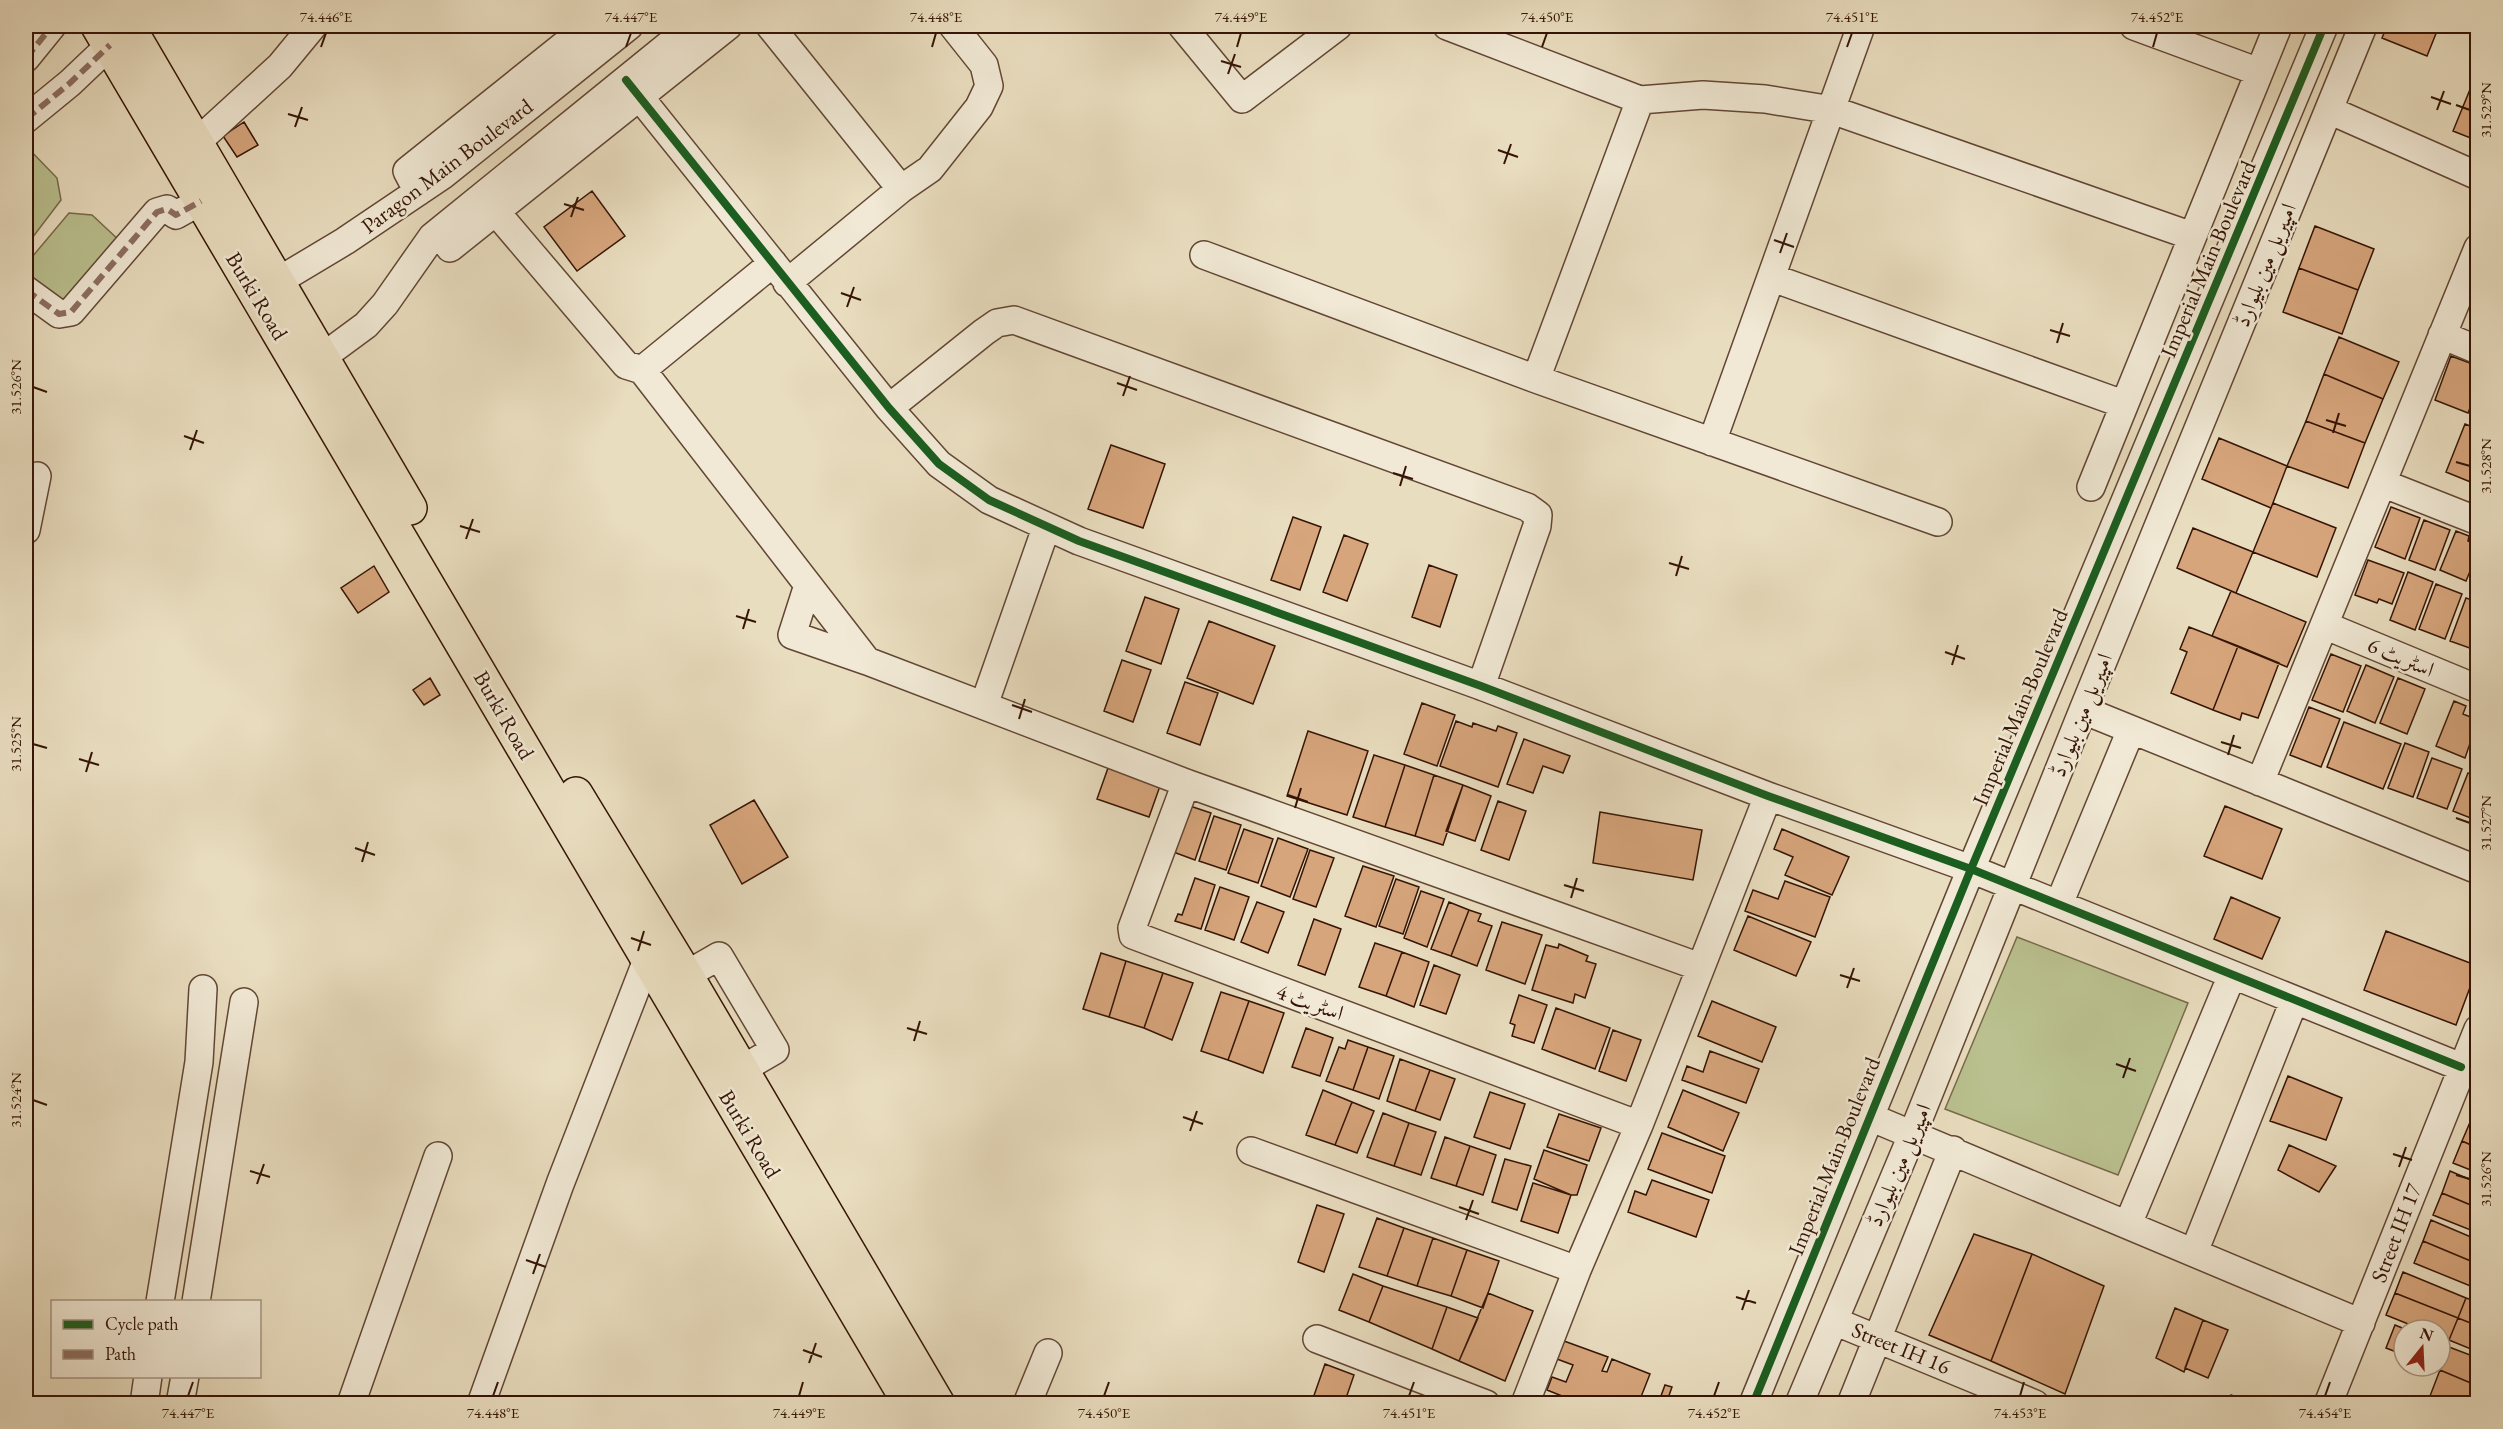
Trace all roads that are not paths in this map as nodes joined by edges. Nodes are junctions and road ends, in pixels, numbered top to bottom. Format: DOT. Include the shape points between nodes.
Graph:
graph roads {
  1 [pos="52,26"];
  2 [pos="313,26"];
  3 [pos="588,26"];
  4 [pos="629,26"];
  5 [pos="692,26"];
  6 [pos="728,26"];
  7 [pos="770,26"];
  8 [pos="953,26"];
  9 [pos="1182,26"];
  10 [pos="1338,26"];
  11 [pos="1447,26"];
  12 [pos="1861,26"];
  13 [pos="2134,26"];
  14 [pos="2278,26"];
  15 [pos="2324,26"];
  16 [pos="2363,26"];
  17 [pos="112,32"];
  18 [pos="26,58"];
  19 [pos="2259,72"];
  20 [pos="538,82"];
  21 [pos="632,88"];
  22 [pos="1640,100"];
  23 [pos="1832,110"];
  24 [pos="2329,110"];
  25 [pos="26,118"];
  26 [pos="196,143"];
  27 [pos="2478,176"];
  28 [pos="901,189"];
  29 [pos="201,201"];
  30 [pos="496,212"];
  31 [pos="439,232"];
  32 [pos="2192,236"];
  33 [pos="1204,255"];
  34 [pos="2476,255"];
  35 [pos="780,273"];
  36 [pos="1773,278"];
  37 [pos="266,289"];
  38 [pos="26,290"];
  39 [pos="2164,303"];
  40 [pos="2203,318"];
  41 [pos="2442,335"];
  42 [pos="2478,350"];
  43 [pos="313,365"];
  44 [pos="642,370"];
  45 [pos="1536,379"];
  46 [pos="2123,404"];
  47 [pos="889,408"];
  48 [pos="1712,442"];
  49 [pos="38,476"];
  50 [pos="2382,483"];
  51 [pos="2091,487"];
  52 [pos="2478,521"];
  53 [pos="1938,522"];
  54 [pos="1046,528"];
  55 [pos="26,530"];
  56 [pos="808,585"];
  57 [pos="2324,625"];
  58 [pos="867,661"];
  59 [pos="1481,686"];
  60 [pos="2478,689"];
  61 [pos="984,705"];
  62 [pos="2083,710"];
  63 [pos="2132,730"];
  64 [pos="2260,782"];
  65 [pos="1186,783"];
  66 [pos="1768,796"];
  67 [pos="1971,869"];
  68 [pos="2478,870"];
  69 [pos="2012,886"];
  70 [pos="2059,904"];
  71 [pos="647,960"];
  72 [pos="1700,967"];
  73 [pos="2232,975"];
  74 [pos="203,989"];
  75 [pos="2294,1001"];
  76 [pos="244,1002"];
  77 [pos="2478,1029"];
  78 [pos="2461,1067"];
  79 [pos="1870,1117"];
  80 [pos="1639,1125"];
  81 [pos="1913,1133"];
  82 [pos="1953,1150"];
  83 [pos="1251,1151"];
  84 [pos="438,1156"];
  85 [pos="2128,1224"];
  86 [pos="2194,1252"];
  87 [pos="1577,1270"];
  88 [pos="160,1300"];
  89 [pos="196,1300"];
  90 [pos="1834,1321"];
  91 [pos="2361,1323"];
  92 [pos="1876,1338"];
  93 [pos="1317,1340"];
  94 [pos="1048,1353"];
  95 [pos="148,1378"];
  96 [pos="185,1378"];
  97 [pos="488,1401"];
  98 [pos="144,1404"];
  99 [pos="180,1404"];
  100 [pos="351,1404"];
  101 [pos="910,1404"];
  102 [pos="938,1404"];
  103 [pos="1027,1404"];
  104 [pos="1486,1404"];
  105 [pos="1525,1404"];
  106 [pos="1753,1404"];
  107 [pos="1799,1404"];
  108 [pos="1851,1404"];
  109 [pos="2035,1404"];
  110 [pos="2328,1404"];
  1 -- 18 [label="street"];
  2 -- 26 [label="street" via="280,66"];
  3 -- 20 [label="street"];
  4 -- 20 [label="street, Paragon Main Boulevard"];
  5 -- 21 [label="street"];
  6 -- 21 [label="street"];
  7 -- 28 [label="street"];
  8 -- 28 [label="street" via="984,65 989,86 979,107 930,170"];
  9 -- 10 [label="street" via="1242,99"];
  11 -- 22 [label="street"];
  12 -- 23 [label="street"];
  13 -- 19 [label="street"];
  14 -- 19 [label="street"];
  15 -- 40 [label="street, Imperial Main Boulevard"];
  16 -- 24 [label="street, امپیریل مین بلیوارڈ"];
  17 -- 25 [label="street" via="70,83"];
  17 -- 26 [label="main road, Burki Road"];
  17 -- 29 [label="main road, Burki Road"];
  19 -- 32 [label="street"];
  20 -- 37 [label="street, Paragon Main Boulevard" via="418,192"];
  21 -- 30 [label="street"];
  21 -- 31 [label="street"];
  21 -- 35 [label="street"];
  22 -- 23 [label="street" via="1723,96"];
  22 -- 45 [label="street"];
  23 -- 32 [label="street"];
  23 -- 36 [label="street"];
  24 -- 27 [label="street"];
  24 -- 62 [label="street, امپیریل مین بلیوارڈ"];
  26 -- 37 [label="main road, Burki Road"];
  28 -- 35 [label="street"];
  29 -- 37 [label="main road, Burki Road"];
  29 -- 38 [label="street" via="176,215 167,209 157,212 71,312 59,314"];
  30 -- 31 [label="street" via="450,248"];
  30 -- 44 [label="street" via="626,365"];
  31 -- 43 [label="street" via="366,325"];
  32 -- 39 [label="street"];
  33 -- 45 [label="street"];
  34 -- 41 [label="street"];
  35 -- 44 [label="street"];
  35 -- 47 [label="street"];
  36 -- 46 [label="street"];
  36 -- 48 [label="street"];
  37 -- 43 [label="main road, Burki Road"];
  39 -- 40 [label="street"];
  39 -- 46 [label="street"];
  40 -- 67 [label="street, Imperial Main Boulevard"];
  41 -- 42 [label="street"];
  41 -- 50 [label="street"];
  43 -- 71 [label="main road, Burki Road"];
  43 -- 102 [label="main road, Burki Road" via="686,975"];
  44 -- 56 [label="street"];
  45 -- 48 [label="street"];
  46 -- 51 [label="street"];
  47 -- 54 [label="street" via="939,464 989,500"];
  47 -- 59 [label="street" via="997,322 1014,320 1527,507 1538,514 1537,526"];
  48 -- 53 [label="street"];
  49 -- 55 [label="street"];
  50 -- 52 [label="street"];
  50 -- 57 [label="street"];
  54 -- 59 [label="street"];
  54 -- 61 [label="street"];
  56 -- 58 [label="street"];
  56 -- 58 [label="street" via="792,635"];
  57 -- 60 [label="street, اسٹریٹ 6"];
  57 -- 64 [label="street"];
  58 -- 61 [label="street"];
  59 -- 66 [label="street"];
  61 -- 65 [label="street"];
  62 -- 63 [label="street"];
  62 -- 69 [label="street, امپیریل مین بلیوارڈ"];
  63 -- 64 [label="street"];
  63 -- 70 [label="street"];
  64 -- 68 [label="street"];
  65 -- 72 [label="street"];
  65 -- 80 [label="street, اسٹریٹ 4" via="1132,928 1133,935"];
  66 -- 67 [label="street"];
  66 -- 72 [label="street"];
  67 -- 69 [label="street"];
  67 -- 79 [label="street, Imperial Main Boulevard"];
  69 -- 70 [label="street"];
  69 -- 81 [label="street, امپیریل مین بلیوارڈ"];
  70 -- 73 [label="street"];
  71 -- 97 [label="street" via="560,1184"];
  71 -- 101 [label="main road, Burki Road"];
  72 -- 80 [label="street"];
  73 -- 75 [label="street"];
  73 -- 85 [label="street"];
  74 -- 88 [label="street" via="199,1062"];
  75 -- 78 [label="street"];
  75 -- 86 [label="street"];
  76 -- 89 [label="street"];
  77 -- 78 [label="street, Street IH 17"];
  78 -- 91 [label="street, Street IH 17"];
  79 -- 81 [label="street"];
  79 -- 106 [label="street, Imperial Main Boulevard"];
  80 -- 87 [label="street"];
  81 -- 82 [label="street"];
  81 -- 90 [label="street, امپیریل مین بلیوارڈ"];
  82 -- 85 [label="street"];
  82 -- 92 [label="street"];
  83 -- 87 [label="street"];
  84 -- 100 [label="street"];
  85 -- 86 [label="street"];
  86 -- 91 [label="street"];
  87 -- 105 [label="street"];
  90 -- 92 [label="street, Street IH 16"];
  90 -- 107 [label="street, امپیریل مین بلیوارڈ"];
  91 -- 110 [label="street, Street IH 17"];
  92 -- 108 [label="street"];
  92 -- 109 [label="street, Street IH 16"];
  93 -- 104 [label="street"];
  94 -- 103 [label="street"];
  95 -- 98 [label="street"];
  96 -- 99 [label="street"];
}
